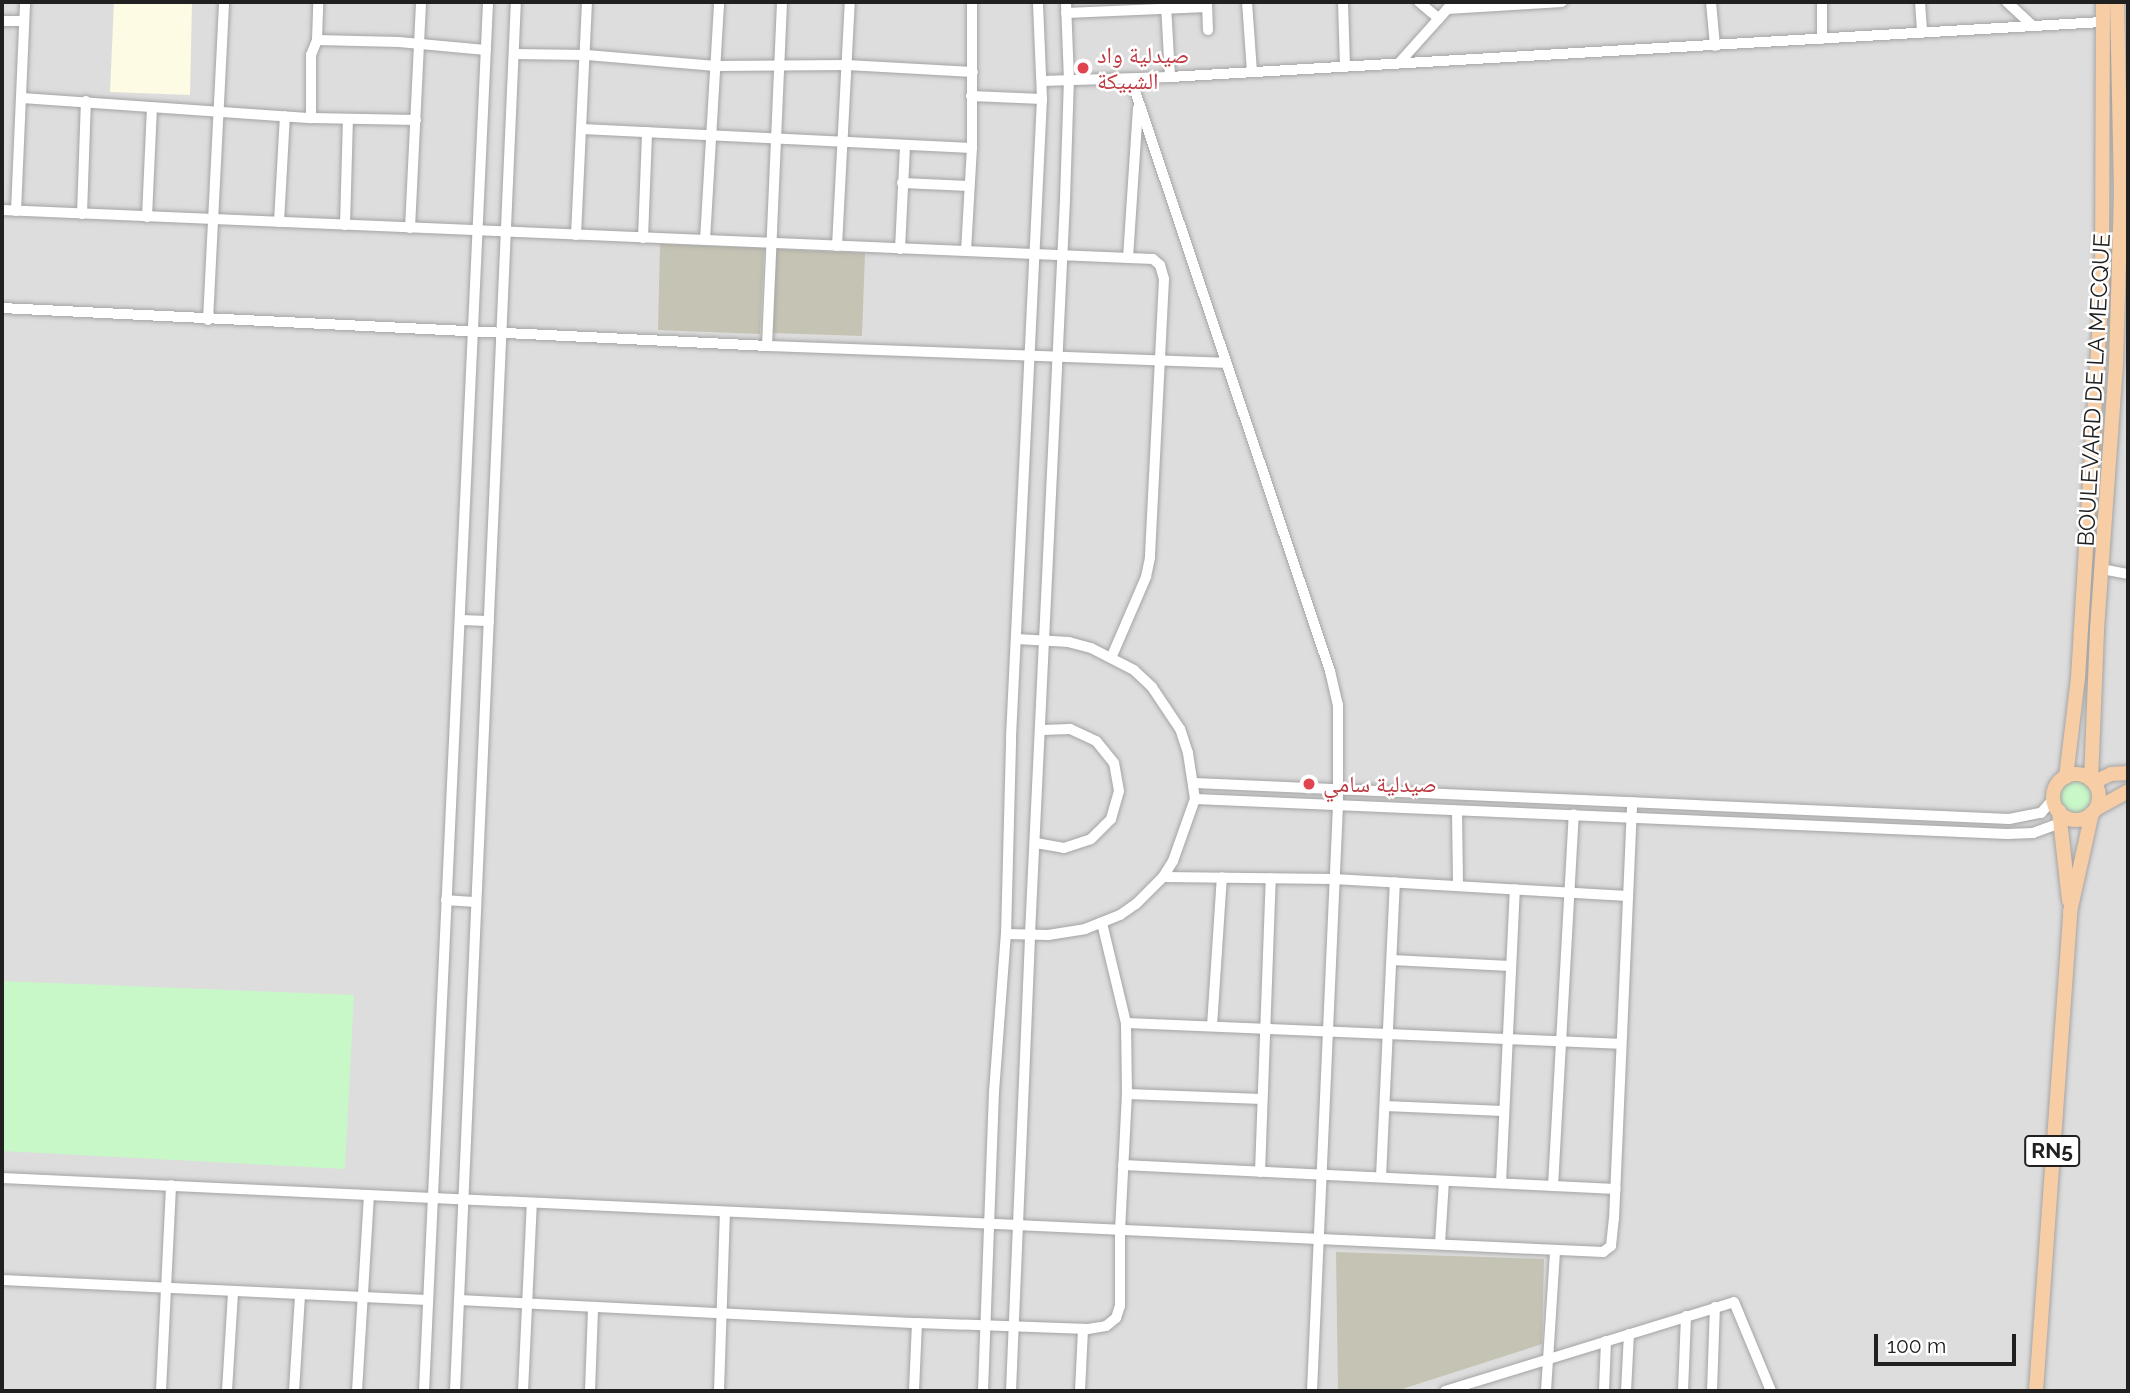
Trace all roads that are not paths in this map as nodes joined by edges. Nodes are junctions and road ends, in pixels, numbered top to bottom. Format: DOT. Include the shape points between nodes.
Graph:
graph roads {
  1 [pos="25,2"];
  2 [pos="224,2"];
  3 [pos="318,2"];
  4 [pos="421,2"];
  5 [pos="488,2"];
  6 [pos="516,2"];
  7 [pos="587,2"];
  8 [pos="719,2"];
  9 [pos="782,2"];
  10 [pos="849,2"];
  11 [pos="972,2"];
  12 [pos="1038,2"];
  13 [pos="1247,2"];
  14 [pos="1343,2"];
  15 [pos="1419,2"];
  16 [pos="1562,2"];
  17 [pos="1711,2"];
  18 [pos="1822,2"];
  19 [pos="1920,2"];
  20 [pos="2007,2"];
  21 [pos="2102,2"];
  22 [pos="2117,2"];
  23 [pos="1517,3"];
  24 [pos="1207,4"];
  25 [pos="1166,5"];
  26 [pos="1450,5"];
  27 [pos="1127,6"];
  28 [pos="1066,7"];
  29 [pos="1438,19"];
  30 [pos="2,21"];
  31 [pos="24,21"];
  32 [pos="2102,22"];
  33 [pos="2032,25"];
  34 [pos="1208,30"];
  35 [pos="1922,32"];
  36 [pos="1822,39"];
  37 [pos="317,40"];
  38 [pos="420,45"];
  39 [pos="1715,46"];
  40 [pos="486,50"];
  41 [pos="514,54"];
  42 [pos="586,55"];
  43 [pos="1399,63"];
  44 [pos="780,64"];
  45 [pos="847,65"];
  46 [pos="716,66"];
  47 [pos="1345,66"];
  48 [pos="973,72"];
  49 [pos="1252,72"];
  50 [pos="1170,77"];
  51 [pos="1131,79"];
  52 [pos="1042,81"];
  53 [pos="1069,81"];
  54 [pos="971,96"];
  55 [pos="22,98"];
  56 [pos="1042,99"];
  57 [pos="86,101"];
  58 [pos="1139,101"];
  59 [pos="152,107"];
  60 [pos="220,111"];
  61 [pos="285,116"];
  62 [pos="311,118"];
  63 [pos="348,120"];
  64 [pos="416,120"];
  65 [pos="582,129"];
  66 [pos="647,132"];
  67 [pos="712,136"];
  68 [pos="778,138"];
  69 [pos="842,141"];
  70 [pos="905,145"];
  71 [pos="972,148"];
  72 [pos="902,183"];
  73 [pos="969,186"];
  74 [pos="2124,192"];
  75 [pos="2104,193"];
  76 [pos="2,211"];
  77 [pos="16,211"];
  78 [pos="82,214"];
  79 [pos="147,217"];
  80 [pos="214,219"];
  81 [pos="279,222"];
  82 [pos="345,225"];
  83 [pos="410,228"];
  84 [pos="477,231"];
  85 [pos="507,232"];
  86 [pos="576,235"];
  87 [pos="643,238"];
  88 [pos="705,240"];
  89 [pos="770,243"];
  90 [pos="837,246"];
  91 [pos="901,249"];
  92 [pos="966,251"];
  93 [pos="1034,254"];
  94 [pos="1063,256"];
  95 [pos="1128,258"];
  96 [pos="2,308"];
  97 [pos="208,320"];
  98 [pos="473,331"];
  99 [pos="502,333"];
  100 [pos="767,346"];
  101 [pos="1029,356"];
  102 [pos="1059,356"];
  103 [pos="1159,360"];
  104 [pos="1225,363"];
  105 [pos="2122,380"];
  106 [pos="2102,569"];
  107 [pos="2128,574"];
  108 [pos="460,620"];
  109 [pos="489,621"];
  110 [pos="1017,639"];
  111 [pos="1046,640"];
  112 [pos="1112,656"];
  113 [pos="1042,730"];
  114 [pos="2128,772"];
  115 [pos="2066,777"];
  116 [pos="2092,781"];
  117 [pos="1195,783"];
  118 [pos="1337,790"];
  119 [pos="2128,791"];
  120 [pos="1195,799"];
  121 [pos="1632,802"];
  122 [pos="1338,805"];
  123 [pos="1457,811"];
  124 [pos="2094,811"];
  125 [pos="2061,813"];
  126 [pos="1574,816"];
  127 [pos="1631,818"];
  128 [pos="1036,843"];
  129 [pos="1163,877"];
  130 [pos="1222,877"];
  131 [pos="1271,878"];
  132 [pos="1334,879"];
  133 [pos="1395,882"];
  134 [pos="1458,886"];
  135 [pos="1515,889"];
  136 [pos="1569,892"];
  137 [pos="1628,896"];
  138 [pos="446,900"];
  139 [pos="475,902"];
  140 [pos="2070,912"];
  141 [pos="1102,923"];
  142 [pos="1006,934"];
  143 [pos="1030,934"];
  144 [pos="1392,960"];
  145 [pos="1510,966"];
  146 [pos="1126,1023"];
  147 [pos="1212,1026"];
  148 [pos="1266,1027"];
  149 [pos="1328,1030"];
  150 [pos="1388,1034"];
  151 [pos="1507,1039"];
  152 [pos="1560,1042"];
  153 [pos="1620,1044"];
  154 [pos="1127,1094"];
  155 [pos="1262,1099"];
  156 [pos="1385,1106"];
  157 [pos="1503,1111"];
  158 [pos="1123,1165"];
  159 [pos="1260,1171"];
  160 [pos="1320,1174"];
  161 [pos="1381,1177"];
  162 [pos="2,1178"];
  163 [pos="1444,1181"];
  164 [pos="1501,1183"];
  165 [pos="171,1185"];
  166 [pos="1553,1186"];
  167 [pos="1615,1189"];
  168 [pos="369,1195"];
  169 [pos="431,1199"];
  170 [pos="462,1200"];
  171 [pos="533,1203"];
  172 [pos="725,1213"];
  173 [pos="990,1224"];
  174 [pos="1019,1226"];
  175 [pos="1120,1231"];
  176 [pos="1318,1238"];
  177 [pos="1440,1244"];
  178 [pos="1555,1250"];
  179 [pos="2,1280"];
  180 [pos="164,1287"];
  181 [pos="233,1292"];
  182 [pos="300,1296"];
  183 [pos="361,1297"];
  184 [pos="428,1300"];
  185 [pos="459,1300"];
  186 [pos="526,1304"];
  187 [pos="1715,1307"];
  188 [pos="593,1308"];
  189 [pos="721,1313"];
  190 [pos="1686,1316"];
  191 [pos="917,1323"];
  192 [pos="986,1324"];
  193 [pos="1015,1326"];
  194 [pos="1083,1329"];
  195 [pos="1629,1334"];
  196 [pos="1606,1341"];
  197 [pos="1548,1359"];
  198 [pos="1465,1388"];
  199 [pos="1768,1388"];
  200 [pos="161,1391"];
  201 [pos="227,1391"];
  202 [pos="294,1391"];
  203 [pos="357,1391"];
  204 [pos="424,1391"];
  205 [pos="455,1391"];
  206 [pos="523,1391"];
  207 [pos="590,1391"];
  208 [pos="719,1391"];
  209 [pos="914,1391"];
  210 [pos="983,1391"];
  211 [pos="1012,1391"];
  212 [pos="1080,1391"];
  213 [pos="1312,1391"];
  214 [pos="1446,1391"];
  215 [pos="1546,1391"];
  216 [pos="1604,1391"];
  217 [pos="1626,1391"];
  218 [pos="1683,1391"];
  219 [pos="1712,1391"];
  220 [pos="2036,1391"];
  1 -- 31 [label="street"];
  2 -- 60 [label="street"];
  3 -- 37 [label="street"];
  4 -- 38 [label="street"];
  5 -- 40 [label="street"];
  6 -- 41 [label="street"];
  7 -- 42 [label="street"];
  8 -- 46 [label="street"];
  9 -- 44 [label="street"];
  10 -- 45 [label="street"];
  11 -- 48 [label="street"];
  12 -- 52 [label="street"];
  13 -- 49 [label="street"];
  14 -- 47 [label="street"];
  15 -- 29 [label="street"];
  16 -- 23 [label="street"];
  17 -- 39 [label="street"];
  18 -- 36 [label="street"];
  19 -- 35 [label="street"];
  20 -- 33 [label="street"];
  21 -- 32 [label="main road, BOULEVARD DE LA MECQUE"];
  22 -- 74 [label="main road, BOULEVARD DE LA MECQUE / RN5"];
  23 -- 26 [label="street"];
  24 -- 25 [label="street"];
  24 -- 34 [label="street"];
  25 -- 27 [label="street"];
  25 -- 50 [label="street"];
  26 -- 29 [label="street"];
  27 -- 28 [label="street"];
  28 -- 53 [label="street"];
  29 -- 43 [label="street"];
  30 -- 31 [label="street"];
  31 -- 55 [label="street"];
  32 -- 33 [label="street"];
  32 -- 75 [label="main road, BOULEVARD DE LA MECQUE"];
  33 -- 35 [label="street"];
  35 -- 36 [label="street"];
  36 -- 39 [label="street"];
  37 -- 38 [label="street"];
  37 -- 62 [label="street" via="311,55"];
  38 -- 40 [label="street"];
  38 -- 64 [label="street"];
  39 -- 43 [label="street"];
  40 -- 84 [label="street"];
  41 -- 42 [label="street"];
  41 -- 85 [label="street"];
  42 -- 46 [label="street"];
  42 -- 65 [label="street"];
  43 -- 47 [label="street"];
  44 -- 45 [label="street"];
  44 -- 46 [label="street"];
  44 -- 68 [label="street"];
  45 -- 48 [label="street"];
  45 -- 69 [label="street"];
  46 -- 67 [label="street"];
  47 -- 49 [label="street"];
  48 -- 54 [label="street"];
  49 -- 50 [label="street"];
  50 -- 51 [label="street"];
  51 -- 53 [label="street"];
  51 -- 58 [label="street"];
  52 -- 53 [label="street"];
  52 -- 56 [label="street"];
  53 -- 94 [label="street"];
  54 -- 56 [label="street"];
  54 -- 71 [label="street"];
  55 -- 57 [label="street"];
  55 -- 77 [label="street"];
  56 -- 93 [label="street"];
  57 -- 59 [label="street"];
  57 -- 78 [label="street"];
  58 -- 95 [label="street"];
  58 -- 104 [label="street"];
  59 -- 60 [label="street"];
  59 -- 79 [label="street"];
  60 -- 61 [label="street"];
  60 -- 80 [label="street"];
  61 -- 62 [label="street"];
  61 -- 81 [label="street"];
  62 -- 63 [label="street"];
  63 -- 64 [label="street"];
  63 -- 82 [label="street"];
  64 -- 83 [label="street"];
  65 -- 66 [label="street"];
  65 -- 86 [label="street"];
  66 -- 67 [label="street"];
  66 -- 87 [label="street"];
  67 -- 68 [label="street"];
  67 -- 88 [label="street"];
  68 -- 69 [label="street"];
  68 -- 89 [label="street"];
  69 -- 70 [label="street"];
  69 -- 90 [label="street"];
  70 -- 71 [label="street"];
  70 -- 72 [label="street"];
  71 -- 73 [label="street"];
  72 -- 73 [label="street"];
  72 -- 91 [label="street"];
  73 -- 92 [label="street"];
  74 -- 75 [label="street"];
  74 -- 105 [label="main road, BOULEVARD DE LA MECQUE / RN5"];
  75 -- 115 [label="main road, BOULEVARD DE LA MECQUE" via="2078,678"];
  76 -- 77 [label="street"];
  77 -- 78 [label="street"];
  78 -- 79 [label="street"];
  79 -- 80 [label="street"];
  80 -- 81 [label="street"];
  80 -- 97 [label="street"];
  81 -- 82 [label="street"];
  82 -- 83 [label="street"];
  83 -- 84 [label="street"];
  84 -- 85 [label="street"];
  84 -- 98 [label="street"];
  85 -- 86 [label="street"];
  85 -- 99 [label="street"];
  86 -- 87 [label="street"];
  87 -- 88 [label="street"];
  88 -- 89 [label="street"];
  89 -- 90 [label="street"];
  89 -- 100 [label="street"];
  90 -- 91 [label="street"];
  91 -- 92 [label="street"];
  92 -- 93 [label="street"];
  93 -- 94 [label="street"];
  93 -- 101 [label="street"];
  94 -- 95 [label="street"];
  94 -- 102 [label="street"];
  95 -- 103 [label="street" via="1153,259 1163,270"];
  96 -- 97 [label="street"];
  97 -- 98 [label="street"];
  98 -- 99 [label="street"];
  98 -- 108 [label="street"];
  99 -- 100 [label="street"];
  99 -- 109 [label="street"];
  100 -- 101 [label="street"];
  101 -- 102 [label="street"];
  101 -- 110 [label="street"];
  102 -- 103 [label="street"];
  102 -- 111 [label="street"];
  103 -- 104 [label="street"];
  103 -- 112 [label="street" via="1148,568"];
  104 -- 118 [label="street" via="1335,689"];
  105 -- 106 [label="main road, BOULEVARD DE LA MECQUE / RN5"];
  106 -- 107 [label="street"];
  106 -- 116 [label="main road, BOULEVARD DE LA MECQUE / RN5"];
  108 -- 109 [label="street"];
  108 -- 138 [label="street"];
  109 -- 139 [label="street"];
  110 -- 111 [label="street"];
  110 -- 142 [label="street"];
  111 -- 112 [label="street"];
  111 -- 113 [label="street"];
  112 -- 117 [label="street" via="1143,678 1168,707 1180,729"];
  113 -- 128 [label="street"];
  113 -- 128 [label="street" via="1070,729 1096,741 1114,763 1119,791 1111,819 1091,839 1064,848"];
  114 -- 116 [label="main road"];
  115 -- 116 [label="main road" via="2079,775"];
  115 -- 125 [label="main road, BOULEVARD DE LA MECQUE" via="2056,786"];
  116 -- 124 [label="main road, BOULEVARD DE LA MECQUE / RN5" via="2099,795"];
  117 -- 118 [label="street"];
  117 -- 120 [label="street"];
  118 -- 121 [label="street"];
  118 -- 122 [label="street"];
  119 -- 124 [label="main road"];
  120 -- 122 [label="street"];
  120 -- 129 [label="street" via="1182,843"];
  121 -- 125 [label="street" via="2009,819"];
  121 -- 127 [label="street"];
  122 -- 123 [label="street"];
  122 -- 132 [label="street"];
  123 -- 126 [label="street"];
  123 -- 134 [label="street"];
  124 -- 125 [label="main road" via="2085,818"];
  124 -- 140 [label="main road, BOULEVARD DE LA MECQUE / RN5"];
  125 -- 127 [label="street" via="2033,833 2007,834"];
  125 -- 140 [label="main road, RN5"];
  126 -- 127 [label="street"];
  126 -- 136 [label="street"];
  127 -- 137 [label="street"];
  128 -- 143 [label="street"];
  129 -- 130 [label="street"];
  129 -- 141 [label="street" via="1136,904"];
  130 -- 131 [label="street"];
  130 -- 147 [label="street"];
  131 -- 132 [label="street"];
  131 -- 148 [label="street"];
  132 -- 133 [label="street"];
  132 -- 149 [label="street"];
  133 -- 134 [label="street"];
  133 -- 144 [label="street"];
  134 -- 135 [label="street"];
  135 -- 136 [label="street"];
  135 -- 145 [label="street"];
  136 -- 137 [label="street"];
  136 -- 152 [label="street"];
  137 -- 153 [label="street"];
  138 -- 139 [label="street"];
  138 -- 169 [label="street"];
  139 -- 170 [label="street"];
  140 -- 220 [label="main road, RN5"];
  141 -- 143 [label="street" via="1067,933"];
  141 -- 146 [label="street"];
  142 -- 143 [label="street"];
  142 -- 173 [label="street"];
  143 -- 174 [label="street"];
  144 -- 145 [label="street"];
  144 -- 150 [label="street"];
  145 -- 151 [label="street"];
  146 -- 147 [label="street"];
  146 -- 154 [label="street"];
  147 -- 148 [label="street"];
  148 -- 149 [label="street"];
  148 -- 155 [label="street"];
  149 -- 150 [label="street"];
  149 -- 160 [label="street"];
  150 -- 151 [label="street"];
  150 -- 156 [label="street"];
  151 -- 152 [label="street"];
  151 -- 157 [label="street"];
  152 -- 153 [label="street"];
  152 -- 166 [label="street"];
  153 -- 167 [label="street"];
  154 -- 155 [label="street"];
  154 -- 158 [label="street"];
  155 -- 159 [label="street"];
  156 -- 157 [label="street"];
  156 -- 161 [label="street"];
  157 -- 164 [label="street"];
  158 -- 159 [label="street"];
  158 -- 175 [label="street"];
  159 -- 160 [label="street"];
  160 -- 161 [label="street"];
  160 -- 176 [label="street"];
  161 -- 163 [label="street"];
  162 -- 165 [label="street"];
  163 -- 164 [label="street"];
  163 -- 177 [label="street"];
  164 -- 166 [label="street"];
  165 -- 168 [label="street"];
  165 -- 180 [label="street"];
  166 -- 167 [label="street"];
  167 -- 178 [label="street" via="1610,1248 1598,1252"];
  168 -- 169 [label="street"];
  168 -- 183 [label="street"];
  169 -- 170 [label="street"];
  169 -- 184 [label="street"];
  170 -- 171 [label="street"];
  170 -- 185 [label="street"];
  171 -- 172 [label="street"];
  171 -- 186 [label="street"];
  172 -- 173 [label="street"];
  172 -- 189 [label="street"];
  173 -- 174 [label="street"];
  173 -- 192 [label="street"];
  174 -- 175 [label="street"];
  174 -- 193 [label="street"];
  175 -- 176 [label="street"];
  175 -- 194 [label="street" via="1118,1313 1106,1326"];
  176 -- 177 [label="street"];
  176 -- 213 [label="street"];
  177 -- 178 [label="street"];
  178 -- 197 [label="street"];
  179 -- 180 [label="street"];
  180 -- 181 [label="street"];
  180 -- 200 [label="street"];
  181 -- 182 [label="street"];
  181 -- 201 [label="street"];
  182 -- 183 [label="street"];
  182 -- 202 [label="street"];
  183 -- 184 [label="street"];
  183 -- 203 [label="street"];
  184 -- 204 [label="street"];
  185 -- 186 [label="street"];
  185 -- 205 [label="street"];
  186 -- 188 [label="street"];
  186 -- 206 [label="street"];
  187 -- 190 [label="street"];
  187 -- 199 [label="street" via="1736,1303"];
  187 -- 219 [label="street"];
  188 -- 189 [label="street"];
  188 -- 207 [label="street"];
  189 -- 191 [label="street"];
  189 -- 208 [label="street"];
  190 -- 195 [label="street"];
  190 -- 218 [label="street"];
  191 -- 192 [label="street"];
  191 -- 209 [label="street"];
  192 -- 193 [label="street"];
  192 -- 210 [label="street"];
  193 -- 194 [label="street"];
  193 -- 211 [label="street"];
  194 -- 212 [label="street"];
  195 -- 196 [label="street"];
  195 -- 217 [label="street"];
  196 -- 197 [label="street"];
  196 -- 216 [label="street"];
  197 -- 198 [label="street"];
  197 -- 215 [label="street"];
  198 -- 214 [label="street"];
}
